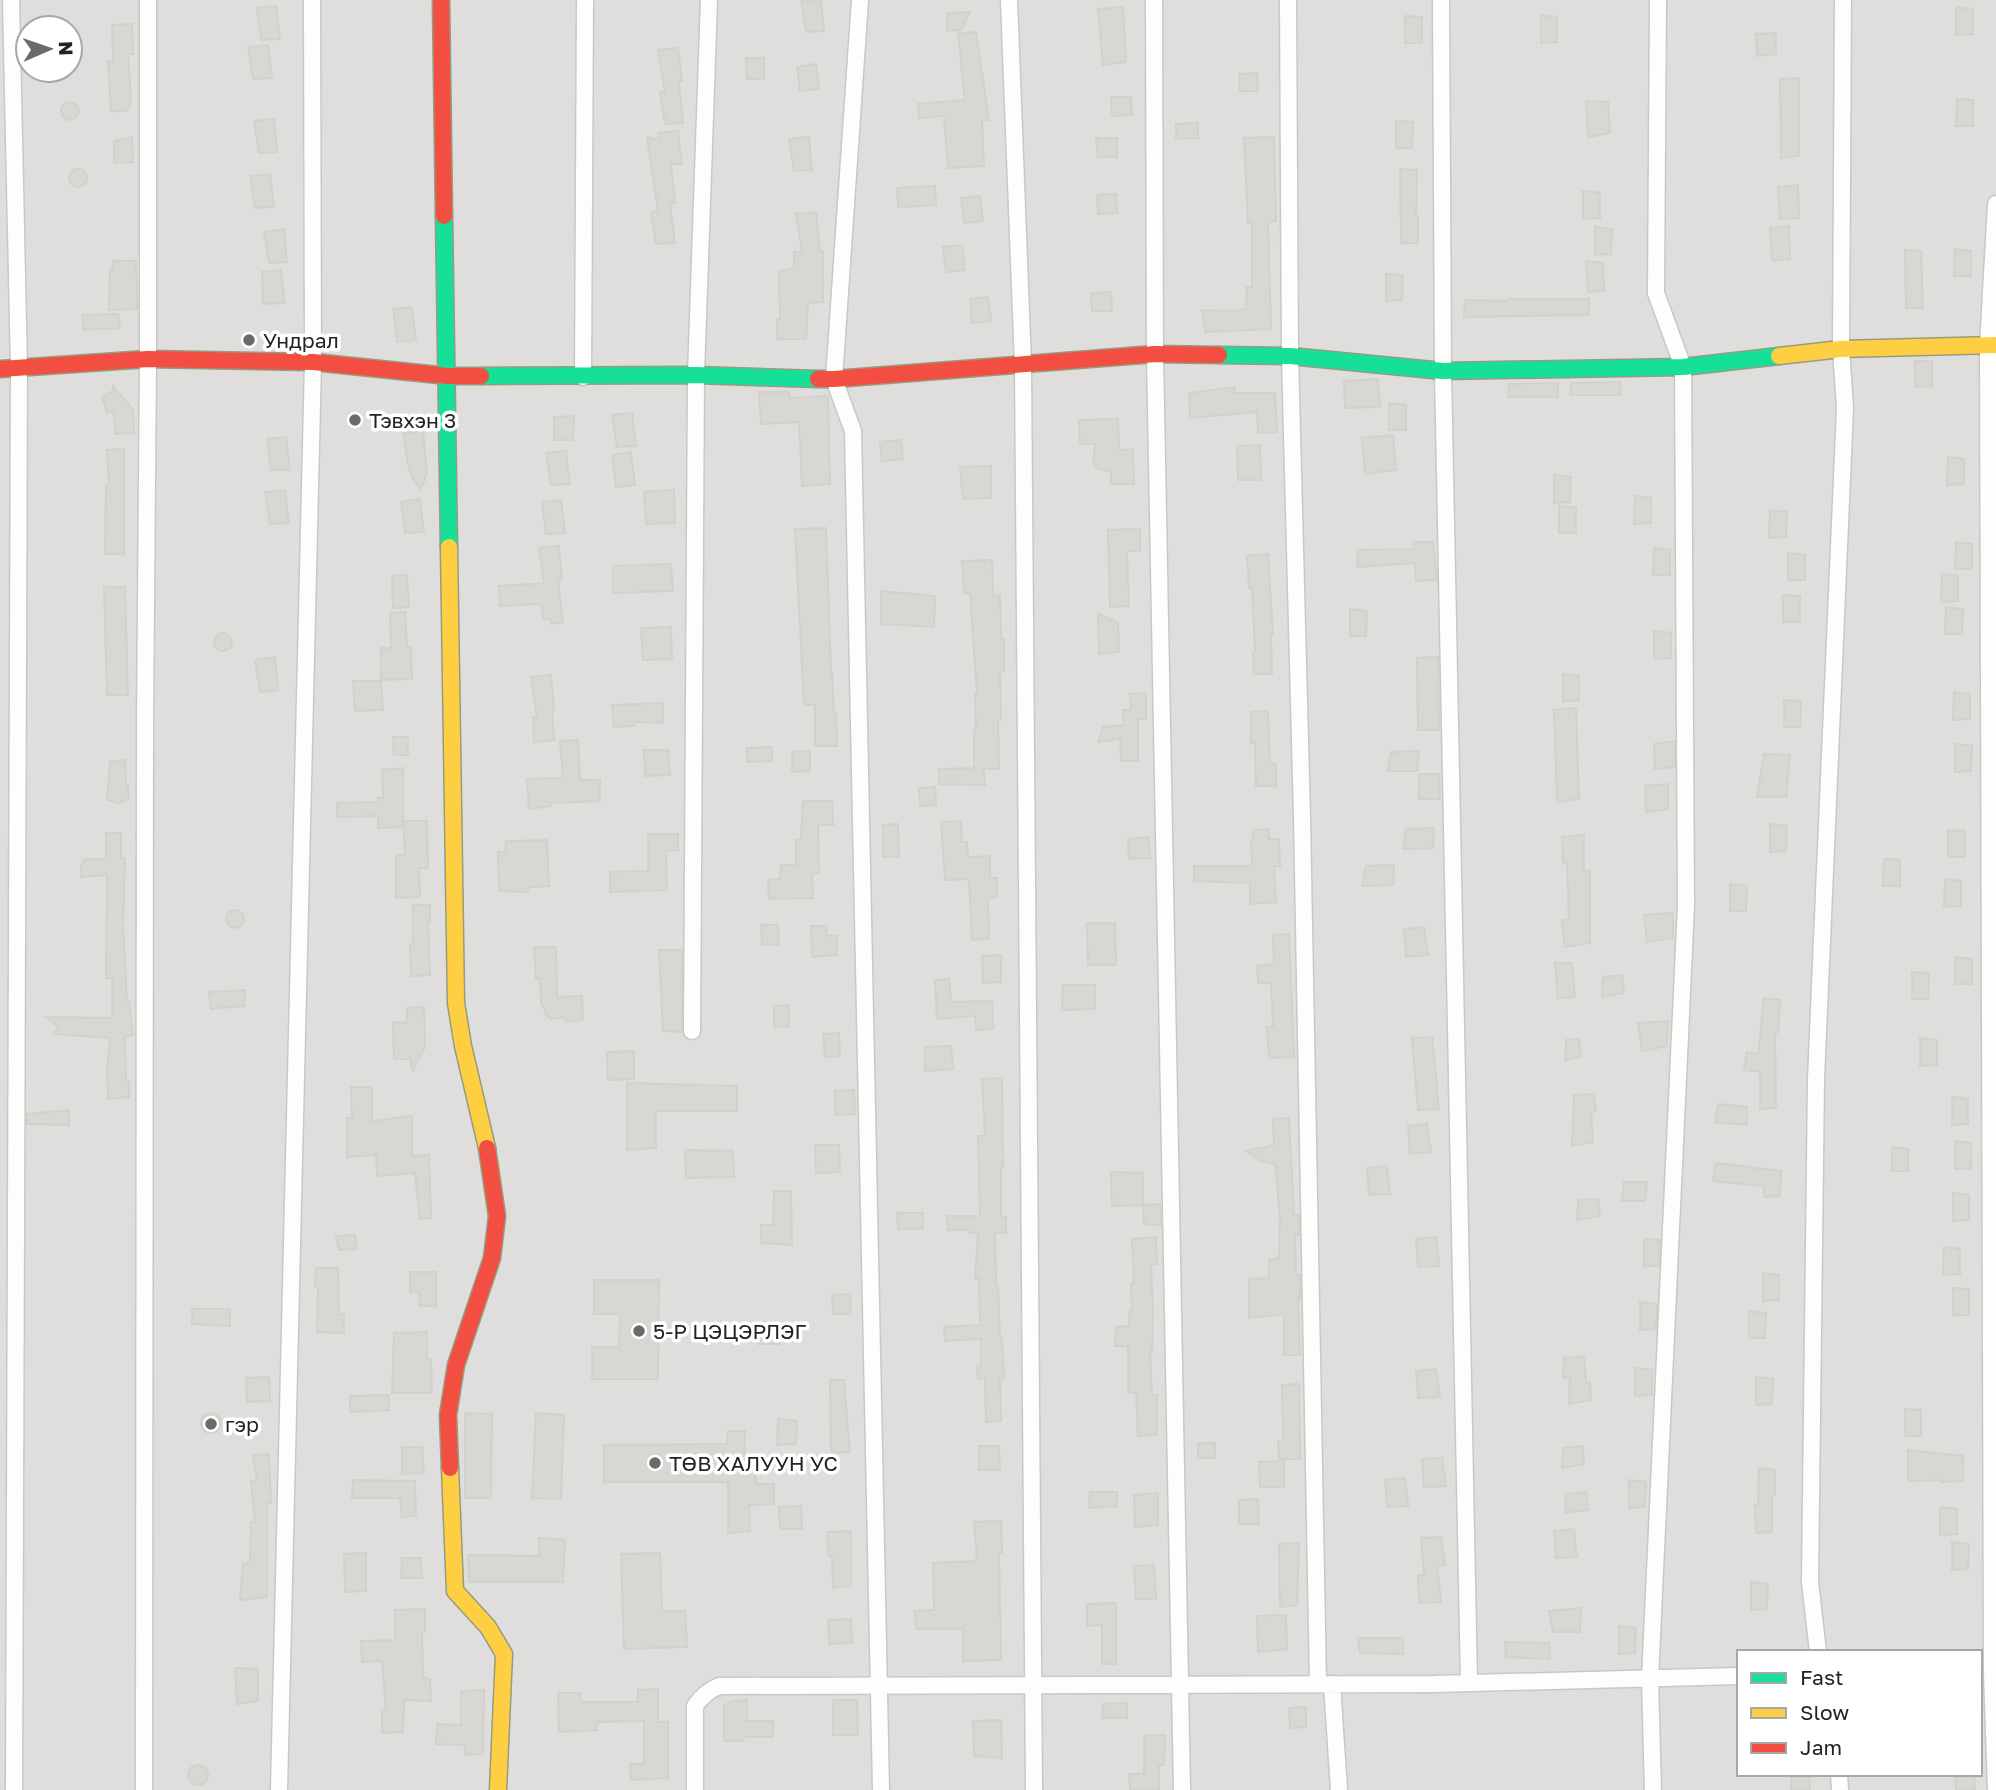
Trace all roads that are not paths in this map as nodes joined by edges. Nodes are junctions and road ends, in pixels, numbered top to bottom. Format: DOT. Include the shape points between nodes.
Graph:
graph roads {
  1 [pos="11,0"];
  2 [pos="148,0"];
  3 [pos="312,0"];
  4 [pos="441,0"];
  5 [pos="585,0"];
  6 [pos="709,0"];
  7 [pos="860,0"];
  8 [pos="1009,0"];
  9 [pos="1154,0"];
  10 [pos="1288,0"];
  11 [pos="1441,0"];
  12 [pos="1658,0"];
  13 [pos="1843,0"];
  14 [pos="1996,204"];
  15 [pos="1992,346"];
  16 [pos="1840,349"];
  17 [pos="1155,354"];
  18 [pos="1290,356"];
  19 [pos="148,359"];
  20 [pos="313,362"];
  21 [pos="1023,365"];
  22 [pos="1683,367"];
  23 [pos="0,369"];
  24 [pos="19,369"];
  25 [pos="1443,371"];
  26 [pos="696,375"];
  27 [pos="448,376"];
  28 [pos="583,377"];
  29 [pos="834,379"];
  30 [pos="692,1031"];
  31 [pos="1818,1650"];
  32 [pos="1989,1672"];
  33 [pos="1737,1676"];
  34 [pos="1650,1679"];
  35 [pos="1469,1683"];
  36 [pos="1180,1684"];
  37 [pos="1325,1684"];
  38 [pos="878,1685"];
  39 [pos="1032,1685"];
  40 [pos="14,1790"];
  41 [pos="144,1790"];
  42 [pos="279,1790"];
  43 [pos="498,1790"];
  44 [pos="695,1790"];
  45 [pos="881,1790"];
  46 [pos="1034,1790"];
  47 [pos="1182,1790"];
  48 [pos="1339,1790"];
  49 [pos="1653,1790"];
  50 [pos="1996,1790"];
  1 -- 24 [label="street"];
  2 -- 19 [label="street"];
  3 -- 20 [label="street"];
  4 -- 27 [label="street"];
  5 -- 28 [label="street"];
  6 -- 26 [label="street"];
  7 -- 29 [label="street"];
  8 -- 21 [label="street"];
  9 -- 17 [label="street"];
  10 -- 18 [label="street"];
  11 -- 25 [label="street"];
  12 -- 22 [label="street" via="1656,293"];
  13 -- 16 [label="street"];
  14 -- 15 [label="street"];
  15 -- 16 [label="street"];
  15 -- 32 [label="street"];
  16 -- 22 [label="street"];
  16 -- 31 [label="street" via="1845,408 1816,1079 1810,1582"];
  17 -- 18 [label="street"];
  17 -- 21 [label="street"];
  17 -- 36 [label="street"];
  18 -- 25 [label="street"];
  18 -- 37 [label="street"];
  19 -- 20 [label="street"];
  19 -- 24 [label="street"];
  19 -- 41 [label="street"];
  20 -- 27 [label="street"];
  20 -- 42 [label="street"];
  21 -- 29 [label="street"];
  21 -- 39 [label="street"];
  22 -- 25 [label="street"];
  22 -- 34 [label="street" via="1686,906"];
  23 -- 24 [label="street"];
  24 -- 40 [label="street"];
  25 -- 35 [label="street"];
  26 -- 28 [label="street"];
  26 -- 29 [label="street"];
  26 -- 30 [label="street"];
  27 -- 28 [label="street"];
  27 -- 43 [label="street" via="456,1003 497,1216 492,1258 456,1365 448,1415 455,1591 488,1627 504,1654"];
  29 -- 38 [label="street" via="853,431"];
  32 -- 50 [label="street"];
  33 -- 34 [label="street"];
  34 -- 35 [label="street"];
  34 -- 49 [label="street"];
  35 -- 37 [label="street"];
  36 -- 37 [label="street"];
  36 -- 39 [label="street"];
  36 -- 47 [label="street"];
  37 -- 48 [label="street"];
  38 -- 39 [label="street"];
  38 -- 44 [label="street" via="729,1685 709,1690 695,1706"];
  38 -- 45 [label="street"];
  39 -- 46 [label="street"];
}
